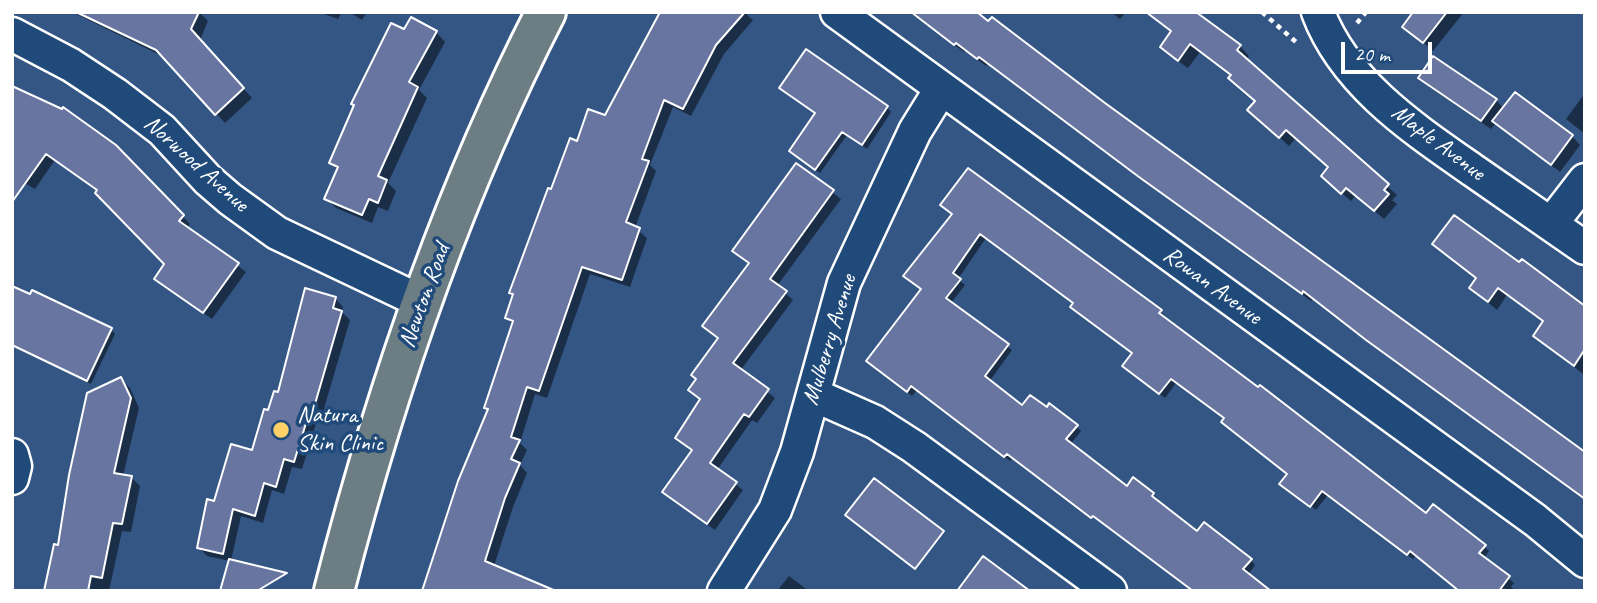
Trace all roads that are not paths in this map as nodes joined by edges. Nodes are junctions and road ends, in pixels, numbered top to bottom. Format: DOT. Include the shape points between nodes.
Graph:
graph roads {
  1 [pos="546,12"];
  2 [pos="838,12"];
  3 [pos="1318,12"];
  4 [pos="12,34"];
  5 [pos="941,89"];
  6 [pos="1585,180"];
  7 [pos="1551,224"];
  8 [pos="1585,248"];
  9 [pos="422,302"];
  10 [pos="814,395"];
  11 [pos="12,455"];
  12 [pos="12,478"];
  13 [pos="1585,561"];
  14 [pos="1096,587"];
  15 [pos="334,591"];
  16 [pos="724,591"];
  1 -- 9 [label="main road, Newton Road" via="469,177"];
  2 -- 5 [label="street, Rowan Avenue"];
  3 -- 7 [label="street, Maple Avenue" via="1326,33 1354,72 1403,121"];
  4 -- 9 [label="street, Norwood Avenue" via="115,94 162,130 208,180 277,233"];
  5 -- 10 [label="street, Mulberry Avenue" via="915,131 844,283"];
  5 -- 13 [label="street, Rowan Avenue" via="1535,520"];
  6 -- 7 [label="street"];
  7 -- 8 [label="street, Maple Avenue"];
  9 -- 15 [label="main road, Newton Road" via="386,404"];
  10 -- 14 [label="street" via="885,428"];
  10 -- 16 [label="street, Mulberry Avenue" via="775,510"];
  11 -- 12 [label="street"];
}
